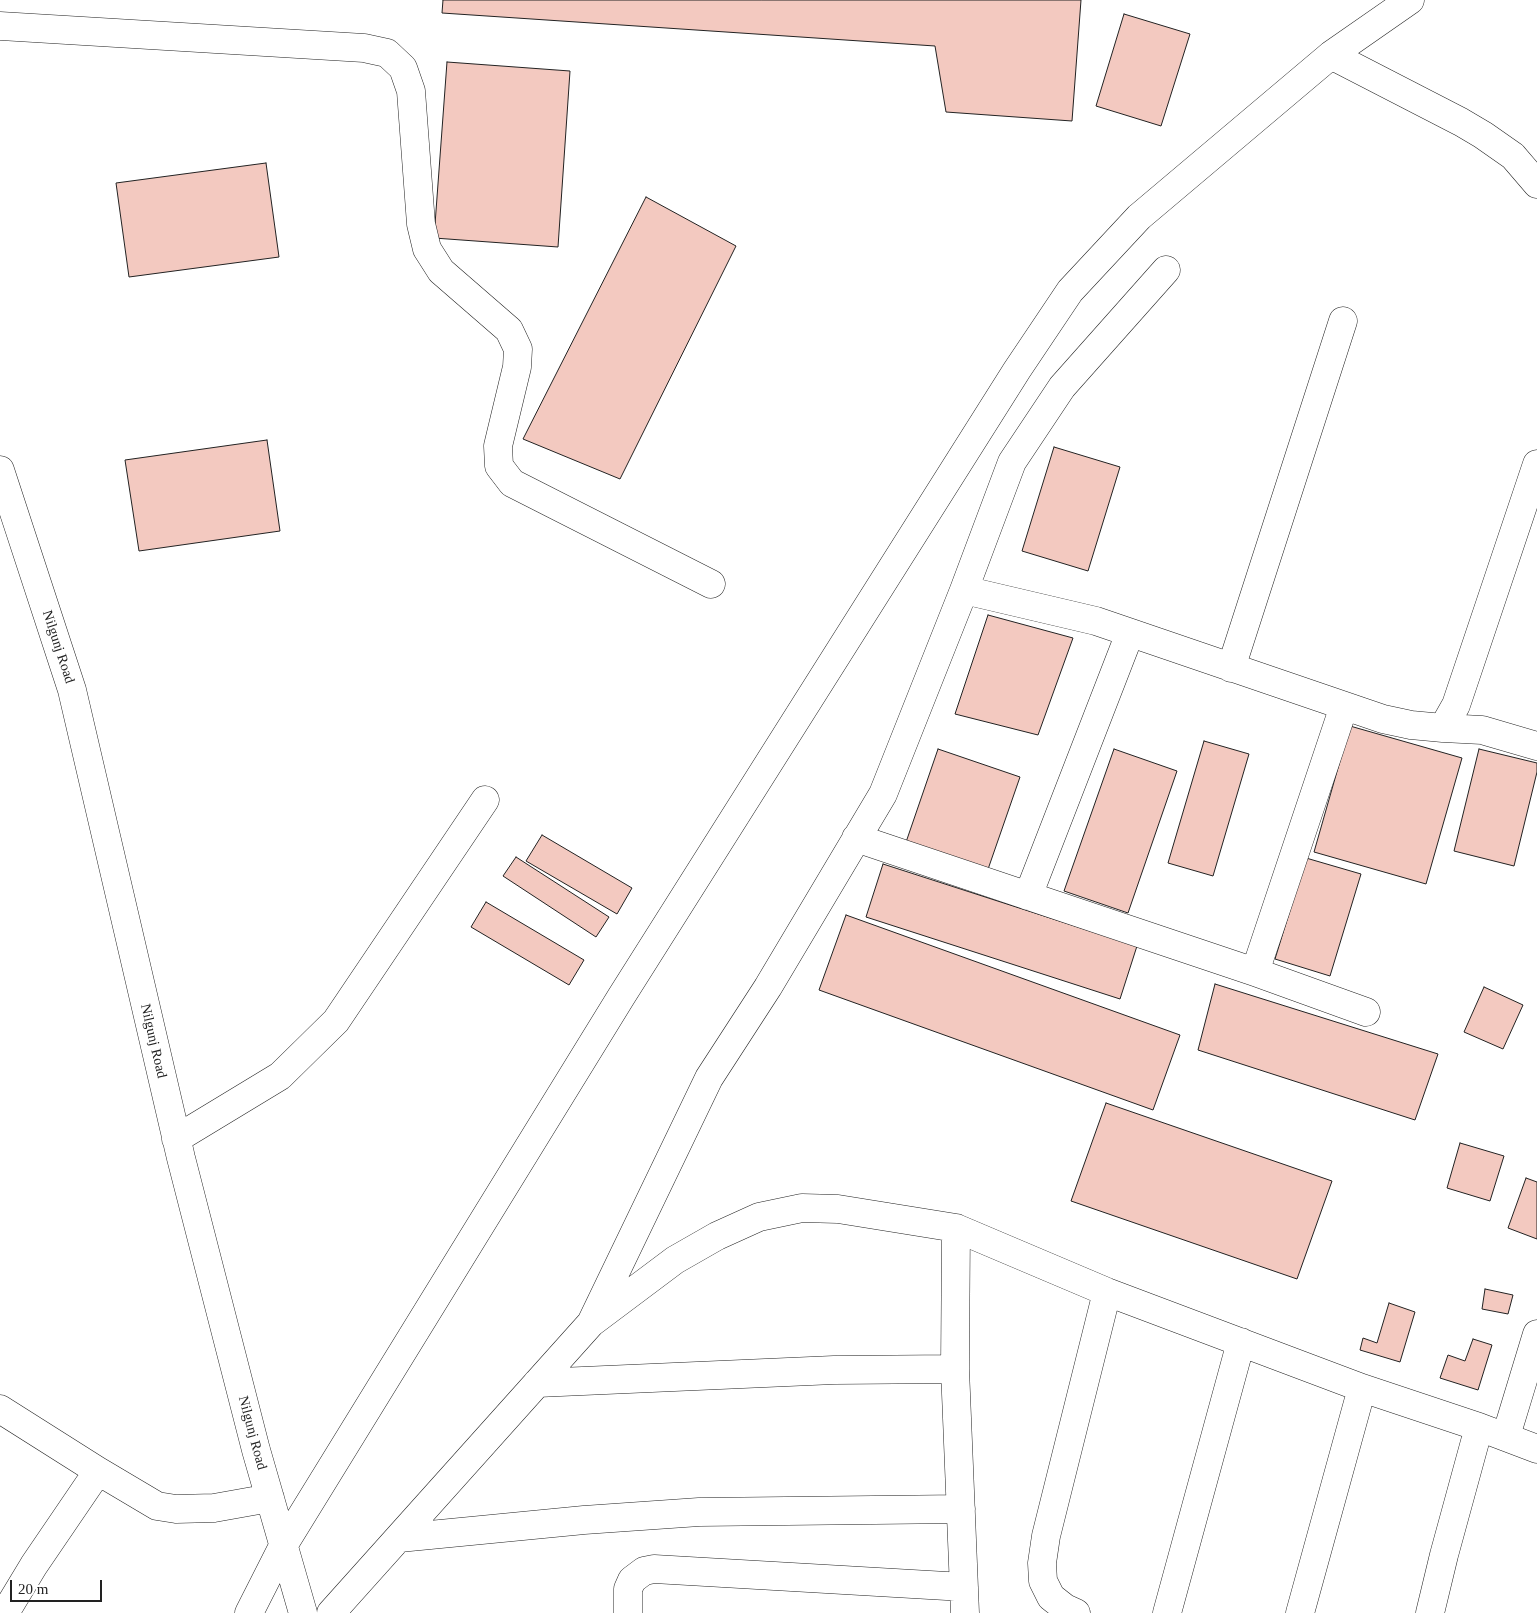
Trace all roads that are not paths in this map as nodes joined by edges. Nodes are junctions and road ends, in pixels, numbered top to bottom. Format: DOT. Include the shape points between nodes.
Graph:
graph roads {
  1 [pos="1410,0"];
  2 [pos="0,26"];
  3 [pos="1331,56"];
  4 [pos="1537,184"];
  5 [pos="1166,270"];
  6 [pos="1343,321"];
  7 [pos="1537,464"];
  8 [pos="0,470"];
  9 [pos="711,584"];
  10 [pos="964,590"];
  11 [pos="1130,633"];
  12 [pos="1231,668"];
  13 [pos="1344,706"];
  14 [pos="1443,728"];
  15 [pos="1537,746"];
  16 [pos="485,800"];
  17 [pos="856,838"];
  18 [pos="1028,896"];
  19 [pos="1255,972"];
  20 [pos="1366,1012"];
  21 [pos="176,1139"];
  22 [pos="956,1228"];
  23 [pos="1107,1292"];
  24 [pos="591,1323"];
  25 [pos="1537,1334"];
  26 [pos="1241,1342"];
  27 [pos="955,1369"];
  28 [pos="537,1383"];
  29 [pos="1362,1388"];
  30 [pos="0,1409"];
  31 [pos="1479,1427"];
  32 [pos="1506,1436"];
  33 [pos="1537,1449"];
  34 [pos="98,1471"];
  35 [pos="270,1498"];
  36 [pos="960,1509"];
  37 [pos="399,1538"];
  38 [pos="283,1546"];
  39 [pos="964,1600"];
  40 [pos="5,1613"];
  41 [pos="249,1613"];
  42 [pos="303,1613"];
  43 [pos="331,1613"];
  44 [pos="628,1613"];
  45 [pos="1076,1613"];
  46 [pos="1167,1613"];
  47 [pos="1300,1613"];
  48 [pos="1430,1613"];
  1 -- 3 [label="street"];
  2 -- 9 [label="street" via="364,48 387,53 403,68 411,91 421,224 427,249 440,271 510,330 518,349 518,367 498,446 499,466 512,483"];
  3 -- 4 [label="street" via="1483,135 1513,156"];
  3 -- 38 [label="street" via="1139,217 1070,291 621,996"];
  5 -- 10 [label="street" via="1062,387 1012,462"];
  6 -- 12 [label="street"];
  7 -- 14 [label="street" via="1456,705"];
  8 -- 21 [label="street, Nilgunj Road" via="72,690"];
  10 -- 11 [label="street" via="1096,621"];
  10 -- 17 [label="street" via="883,794"];
  11 -- 12 [label="street"];
  11 -- 18 [label="street"];
  12 -- 13 [label="street"];
  13 -- 14 [label="street" via="1383,719"];
  13 -- 19 [label="street"];
  14 -- 15 [label="street" via="1482,730"];
  16 -- 21 [label="street" via="336,1021 280,1076"];
  17 -- 18 [label="street"];
  17 -- 24 [label="street" via="768,987 709,1078"];
  18 -- 19 [label="street"];
  19 -- 20 [label="street"];
  21 -- 35 [label="street, Nilgunj Road"];
  22 -- 23 [label="street"];
  22 -- 24 [label="street" via="838,1209 802,1208 759,1217 675,1260"];
  22 -- 27 [label="street"];
  23 -- 26 [label="street"];
  23 -- 45 [label="street" via="1042,1563 1043,1581 1051,1597"];
  24 -- 28 [label="street"];
  25 -- 32 [label="street"];
  26 -- 29 [label="street"];
  26 -- 46 [label="street"];
  27 -- 28 [label="street" via="824,1370"];
  27 -- 36 [label="street"];
  28 -- 37 [label="street"];
  29 -- 31 [label="street"];
  29 -- 47 [label="street"];
  30 -- 34 [label="street"];
  31 -- 32 [label="street"];
  31 -- 48 [label="street"];
  32 -- 33 [label="street"];
  34 -- 35 [label="street" via="157,1506 176,1509 214,1508"];
  34 -- 40 [label="street" via="34,1564"];
  35 -- 38 [label="street, Nilgunj Road"];
  36 -- 37 [label="street" via="699,1512"];
  36 -- 39 [label="street"];
  37 -- 43 [label="street"];
  38 -- 41 [label="street"];
  38 -- 42 [label="street, Nilgunj Road"];
  39 -- 44 [label="street" via="654,1569 644,1571 632,1580 628,1589"];
}
